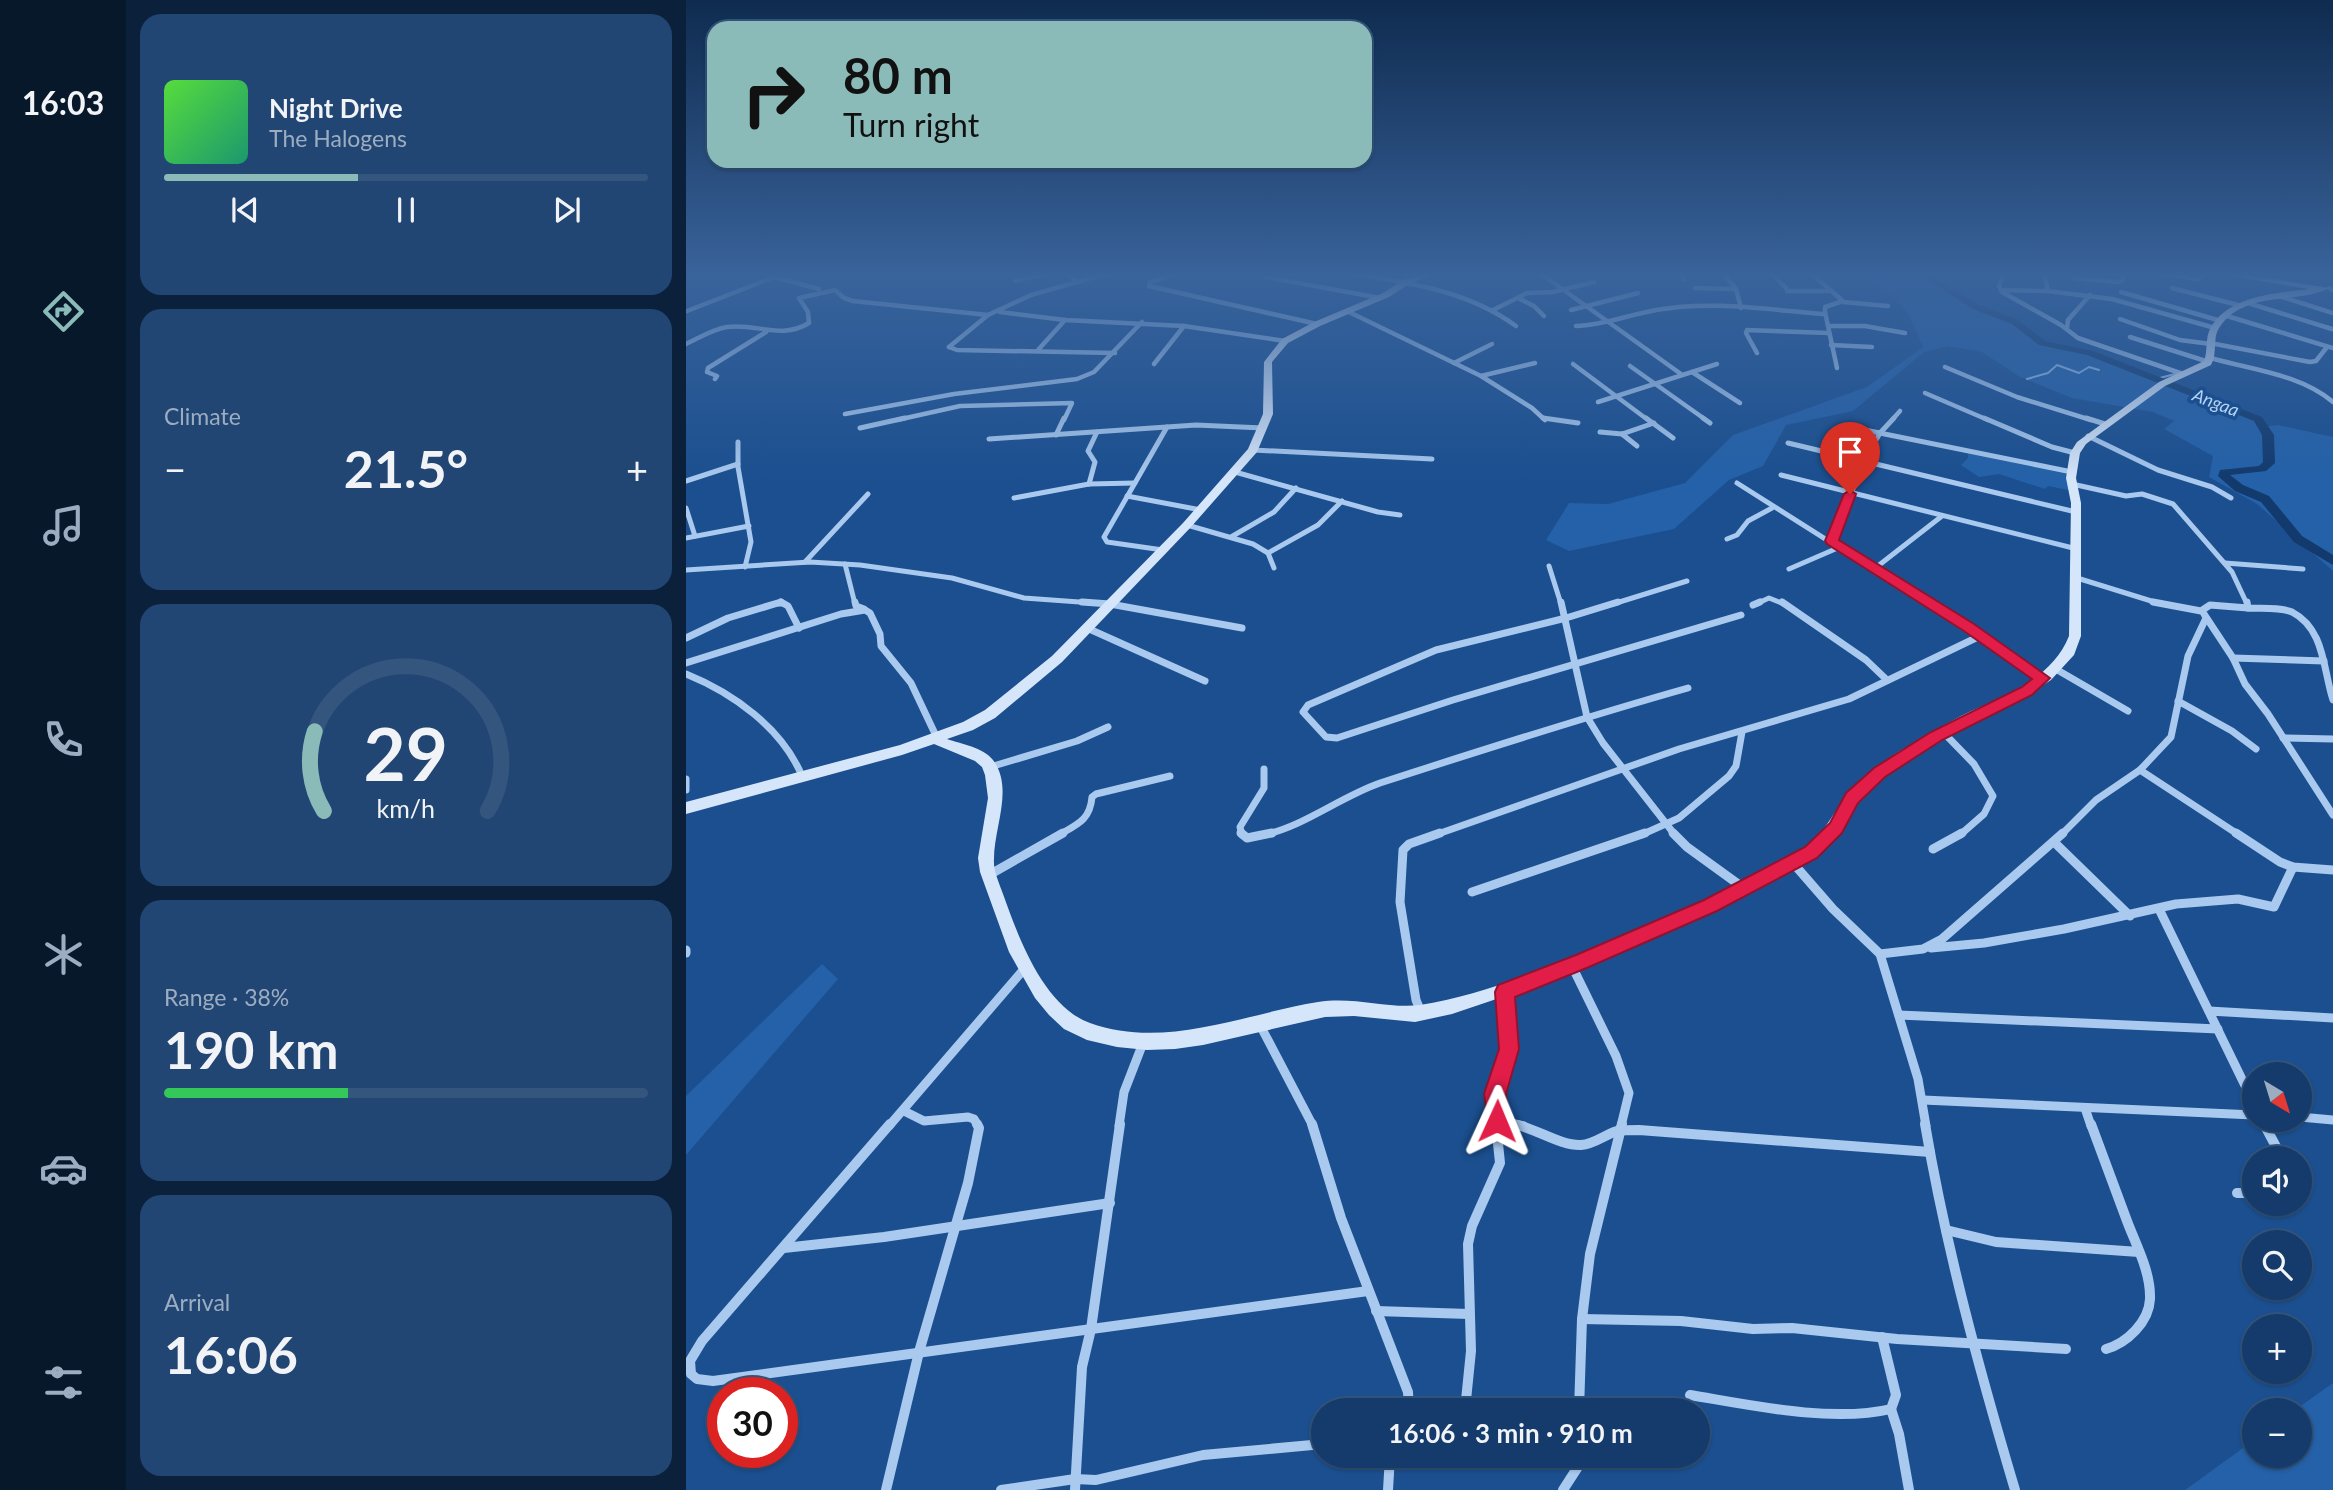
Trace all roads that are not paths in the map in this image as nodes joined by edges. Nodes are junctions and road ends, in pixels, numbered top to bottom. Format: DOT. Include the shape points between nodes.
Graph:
graph roads {
  1 [pos="749,343"];
  2 [pos="954,343"];
  3 [pos="1045,343"];
  4 [pos="1124,343"];
  5 [pos="1171,343"];
  6 [pos="1284,343"];
  7 [pos="1412,343"];
  8 [pos="1639,343"];
  9 [pos="1752,343"];
  10 [pos="2088,343"];
  11 [pos="2149,343"];
  12 [pos="2206,343"];
  13 [pos="2211,343"];
  14 [pos="2307,343"];
  15 [pos="1492,344"];
  16 [pos="1831,345"];
  17 [pos="1872,348"];
  18 [pos="2330,348"];
  19 [pos="1038,351"];
  20 [pos="1115,353"];
  21 [pos="1758,353"];
  22 [pos="2210,360"];
  23 [pos="1454,363"];
  24 [pos="1535,363"];
  25 [pos="1154,364"];
  26 [pos="1573,364"];
  27 [pos="1717,364"];
  28 [pos="1630,366"];
  29 [pos="1945,367"];
  30 [pos="1837,368"];
  31 [pos="1692,372"];
  32 [pos="1681,373"];
  33 [pos="2183,374"];
  34 [pos="1480,376"];
  35 [pos="715,379"];
  36 [pos="1654,382"];
  37 [pos="1925,393"];
  38 [pos="2325,393"];
  39 [pos="2333,393"];
  40 [pos="1617,395"];
  41 [pos="1598,402"];
  42 [pos="2333,402"];
  43 [pos="1740,403"];
  44 [pos="1900,411"];
  45 [pos="845,414"];
  46 [pos="1578,423"];
  47 [pos="1654,423"];
  48 [pos="1710,423"];
  49 [pos="2105,424"];
  50 [pos="1167,427"];
  51 [pos="860,428"];
  52 [pos="1263,428"];
  53 [pos="1855,428"];
  54 [pos="1097,432"];
  55 [pos="1600,432"];
  56 [pos="1880,433"];
  57 [pos="1622,434"];
  58 [pos="1056,435"];
  59 [pos="2088,436"];
  60 [pos="1672,438"];
  61 [pos="989,439"];
  62 [pos="738,442"];
  63 [pos="1788,443"];
  64 [pos="1637,446"];
  65 [pos="1253,450"];
  66 [pos="2076,453"];
  67 [pos="1432,460"];
  68 [pos="1866,461"];
  69 [pos="738,464"];
  70 [pos="1235,471"];
  71 [pos="1781,475"];
  72 [pos="2072,478"];
  73 [pos="686,481"];
  74 [pos="1135,483"];
  75 [pos="1737,483"];
  76 [pos="1089,484"];
  77 [pos="1296,488"];
  78 [pos="868,494"];
  79 [pos="1850,494"];
  80 [pos="1128,496"];
  81 [pos="1014,498"];
  82 [pos="2231,498"];
  83 [pos="1342,501"];
  84 [pos="686,508"];
  85 [pos="1772,508"];
  86 [pos="1201,510"];
  87 [pos="2076,512"];
  88 [pos="1399,515"];
  89 [pos="1942,516"];
  90 [pos="1188,525"];
  91 [pos="749,526"];
  92 [pos="695,536"];
  93 [pos="1231,537"];
  94 [pos="686,538"];
  95 [pos="1727,539"];
  96 [pos="1832,541"];
  97 [pos="1840,547"];
  98 [pos="2077,549"];
  99 [pos="1163,550"];
  100 [pos="1268,554"];
  101 [pos="805,562"];
  102 [pos="2224,563"];
  103 [pos="845,564"];
  104 [pos="1549,566"];
  105 [pos="745,567"];
  106 [pos="1274,568"];
  107 [pos="1789,569"];
  108 [pos="1874,569"];
  109 [pos="2303,569"];
  110 [pos="686,570"];
  111 [pos="2077,578"];
  112 [pos="1687,581"];
  113 [pos="1110,604"];
  114 [pos="1753,605"];
  115 [pos="2248,608"];
  116 [pos="865,610"];
  117 [pos="2204,614"];
  118 [pos="1741,615"];
  119 [pos="1566,618"];
  120 [pos="799,628"];
  121 [pos="1087,628"];
  122 [pos="1242,628"];
  123 [pos="1980,636"];
  124 [pos="686,638"];
  125 [pos="2233,657"];
  126 [pos="2324,661"];
  127 [pos="686,663"];
  128 [pos="1574,665"];
  129 [pos="2048,673"];
  130 [pos="686,674"];
  131 [pos="1887,680"];
  132 [pos="1205,681"];
  133 [pos="1689,688"];
  134 [pos="2333,700"];
  135 [pos="2178,701"];
  136 [pos="2128,711"];
  137 [pos="1587,717"];
  138 [pos="1108,727"];
  139 [pos="1742,732"];
  140 [pos="1943,732"];
  141 [pos="937,738"];
  142 [pos="2283,738"];
  143 [pos="2333,739"];
  144 [pos="2256,749"];
  145 [pos="990,767"];
  146 [pos="1264,769"];
  147 [pos="1622,769"];
  148 [pos="2140,770"];
  149 [pos="802,776"];
  150 [pos="1170,776"];
  151 [pos="686,779"];
  152 [pos="686,790"];
  153 [pos="686,808"];
  154 [pos="2333,815"];
  155 [pos="1666,826"];
  156 [pos="2054,842"];
  157 [pos="1933,849"];
  158 [pos="1793,863"];
  159 [pos="2294,867"];
  160 [pos="2333,870"];
  161 [pos="989,875"];
  162 [pos="1745,889"];
  163 [pos="1472,892"];
  164 [pos="2159,909"];
  165 [pos="2130,916"];
  166 [pos="1923,949"];
  167 [pos="1880,954"];
  168 [pos="1572,966"];
  169 [pos="1025,968"];
  170 [pos="1504,992"];
  171 [pos="2209,1011"];
  172 [pos="1421,1012"];
  173 [pos="1899,1016"];
  174 [pos="2333,1018"];
  175 [pos="1260,1024"];
  176 [pos="2218,1029"];
  177 [pos="1144,1041"];
  178 [pos="2242,1079"];
  179 [pos="1923,1100"];
  180 [pos="2085,1108"];
  181 [pos="904,1111"];
  182 [pos="2242,1115"];
  183 [pos="2312,1118"];
  184 [pos="2333,1120"];
  185 [pos="1497,1121"];
  186 [pos="1618,1130"];
  187 [pos="1930,1152"];
  188 [pos="2237,1193"];
  189 [pos="2242,1193"];
  190 [pos="1110,1203"];
  191 [pos="955,1226"];
  192 [pos="1945,1230"];
  193 [pos="784,1248"];
  194 [pos="2139,1252"];
  195 [pos="1368,1292"];
  196 [pos="1376,1311"];
  197 [pos="1469,1314"];
  198 [pos="1582,1319"];
  199 [pos="1091,1329"];
  200 [pos="1882,1337"];
  201 [pos="1973,1344"];
  202 [pos="2066,1349"];
  203 [pos="2106,1349"];
  204 [pos="919,1352"];
  205 [pos="1690,1395"];
  206 [pos="1408,1398"];
  207 [pos="1466,1398"];
  208 [pos="1579,1398"];
  209 [pos="1891,1409"];
  210 [pos="1311,1445"];
  211 [pos="1389,1468"];
  212 [pos="1577,1468"];
  213 [pos="1075,1485"];
  214 [pos="886,1490"];
  215 [pos="1000,1490"];
  216 [pos="1388,1490"];
  217 [pos="1563,1490"];
  218 [pos="1909,1490"];
  219 [pos="2015,1490"];
  1 -- 35 [label="street" via="708,368"];
  2 -- 19 [label="street" via="949,347 957,350"];
  3 -- 19 [label="street"];
  4 -- 20 [label="street"];
  5 -- 25 [label="street"];
  6 -- 52 [label="street" via="1268,362 1269,398"];
  7 -- 23 [label="street"];
  8 -- 32 [label="street"];
  9 -- 21 [label="street"];
  10 -- 33 [label="street"];
  11 -- 22 [label="street"];
  12 -- 13 [label="street"];
  13 -- 18 [label="street" via="2310,362"];
  13 -- 22 [label="street"];
  14 -- 18 [label="street"];
  15 -- 23 [label="street"];
  16 -- 17 [label="street"];
  16 -- 30 [label="street"];
  19 -- 20 [label="street"];
  20 -- 45 [label="street" via="1089,375 1060,383 954,394"];
  22 -- 33 [label="street"];
  22 -- 38 [label="street" via="2303,383"];
  23 -- 34 [label="street"];
  24 -- 34 [label="street"];
  26 -- 40 [label="street"];
  27 -- 31 [label="street"];
  28 -- 36 [label="street"];
  29 -- 49 [label="street" via="2007,393"];
  31 -- 32 [label="street"];
  31 -- 43 [label="street"];
  32 -- 36 [label="street"];
  33 -- 49 [label="street"];
  34 -- 46 [label="street" via="1545,420"];
  36 -- 40 [label="street"];
  36 -- 48 [label="street"];
  37 -- 66 [label="street"];
  38 -- 39 [label="street"];
  38 -- 42 [label="street"];
  40 -- 41 [label="street"];
  40 -- 47 [label="street"];
  44 -- 56 [label="street"];
  47 -- 57 [label="street"];
  47 -- 60 [label="street"];
  49 -- 59 [label="street"];
  50 -- 52 [label="street"];
  50 -- 54 [label="street"];
  50 -- 74 [label="street"];
  51 -- 58 [label="street" via="960,407 1072,403"];
  52 -- 65 [label="street"];
  53 -- 56 [label="street"];
  54 -- 58 [label="street"];
  54 -- 76 [label="street" via="1088,451 1095,462"];
  55 -- 57 [label="street"];
  56 -- 68 [label="street"];
  56 -- 72 [label="street"];
  57 -- 64 [label="street"];
  58 -- 61 [label="street"];
  59 -- 66 [label="street"];
  59 -- 82 [label="street"];
  62 -- 69 [label="street"];
  63 -- 68 [label="street"];
  65 -- 67 [label="street"];
  65 -- 70 [label="street"];
  66 -- 72 [label="street"];
  68 -- 79 [label="street"];
  68 -- 87 [label="street"];
  69 -- 73 [label="street"];
  69 -- 91 [label="street"];
  70 -- 77 [label="street"];
  70 -- 86 [label="street"];
  71 -- 79 [label="street"];
  72 -- 87 [label="street"];
  72 -- 102 [label="street" via="2126,496 2141,494 2169,502"];
  74 -- 76 [label="street"];
  74 -- 80 [label="street"];
  75 -- 85 [label="street"];
  76 -- 81 [label="street"];
  77 -- 83 [label="street"];
  77 -- 93 [label="street" via="1274,512"];
  78 -- 101 [label="street"];
  79 -- 89 [label="street"];
  79 -- 96 [label="street"];
  80 -- 86 [label="street"];
  80 -- 99 [label="street" via="1104,541"];
  83 -- 88 [label="street"];
  83 -- 100 [label="street" via="1313,528"];
  84 -- 92 [label="street"];
  85 -- 95 [label="street"];
  85 -- 96 [label="street"];
  86 -- 90 [label="street"];
  87 -- 98 [label="street"];
  89 -- 98 [label="street"];
  89 -- 108 [label="street"];
  90 -- 93 [label="street"];
  90 -- 99 [label="street"];
  91 -- 92 [label="street"];
  91 -- 105 [label="street"];
  92 -- 94 [label="street"];
  93 -- 100 [label="street"];
  96 -- 97 [label="street"];
  97 -- 107 [label="street"];
  97 -- 108 [label="street"];
  98 -- 111 [label="street"];
  99 -- 113 [label="street"];
  100 -- 106 [label="street"];
  101 -- 103 [label="street"];
  101 -- 105 [label="street"];
  102 -- 109 [label="street"];
  102 -- 115 [label="street"];
  103 -- 113 [label="street" via="952,578 1024,598"];
  103 -- 116 [label="street" via="856,606"];
  104 -- 119 [label="street"];
  105 -- 110 [label="street"];
  108 -- 123 [label="street"];
  111 -- 117 [label="street"];
  111 -- 129 [label="street" via="2073,646"];
  112 -- 119 [label="street"];
  113 -- 121 [label="street"];
  113 -- 122 [label="street"];
  114 -- 131 [label="street" via="1769,598 1779,600 1866,660"];
  115 -- 117 [label="street" via="2210,605"];
  115 -- 126 [label="street" via="2297,613 2319,640"];
  116 -- 120 [label="street"];
  116 -- 141 [label="street" via="886,654 911,684"];
  117 -- 125 [label="street"];
  117 -- 135 [label="street" via="2189,647"];
  118 -- 128 [label="street"];
  119 -- 128 [label="street"];
  119 -- 128 [label="street" via="1436,650 1303,710 1326,737 1337,738"];
  120 -- 124 [label="street" via="789,606 780,602 728,618"];
  120 -- 127 [label="street"];
  121 -- 132 [label="street"];
  121 -- 141 [label="street" via="1000,707"];
  123 -- 129 [label="street"];
  123 -- 131 [label="street"];
  125 -- 126 [label="street"];
  125 -- 142 [label="street" via="2245,684"];
  126 -- 134 [label="street"];
  128 -- 137 [label="street"];
  129 -- 136 [label="street"];
  129 -- 140 [label="street" via="2027,691"];
  130 -- 149 [label="street" via="716,686 777,734 793,754"];
  131 -- 139 [label="street" via="1831,705"];
  133 -- 137 [label="street"];
  135 -- 144 [label="street"];
  135 -- 148 [label="street" via="2171,737"];
  137 -- 146 [label="street" via="1378,784 1284,831 1247,838 1240,827 1264,788"];
  137 -- 147 [label="street"];
  138 -- 145 [label="street"];
  139 -- 147 [label="street"];
  139 -- 155 [label="street" via="1736,766 1729,776"];
  140 -- 157 [label="street" via="1974,764 1993,796 1963,834"];
  140 -- 158 [label="street" via="1868,781 1830,835"];
  141 -- 145 [label="street" via="986,760"];
  141 -- 149 [label="street"];
  142 -- 143 [label="street"];
  142 -- 154 [label="street"];
  145 -- 161 [label="street" via="995,797 986,862"];
  147 -- 155 [label="street"];
  147 -- 172 [label="street" via="1405,847 1400,902"];
  148 -- 156 [label="street" via="2096,800"];
  148 -- 159 [label="street" via="2252,847"];
  149 -- 153 [label="street"];
  150 -- 161 [label="street" via="1096,794 1084,821"];
  151 -- 152 [label="street"];
  155 -- 162 [label="street"];
  155 -- 163 [label="street"];
  156 -- 165 [label="street"];
  156 -- 166 [label="street" via="1942,939"];
  158 -- 162 [label="street"];
  158 -- 167 [label="street"];
  159 -- 160 [label="street"];
  159 -- 164 [label="street" via="2274,907 2228,898"];
  161 -- 169 [label="street"];
  162 -- 168 [label="street"];
  164 -- 165 [label="street"];
  164 -- 171 [label="street"];
  165 -- 166 [label="street" via="1984,943"];
  166 -- 167 [label="street"];
  167 -- 173 [label="street"];
  168 -- 170 [label="street"];
  168 -- 186 [label="street" via="1625,1079 1628,1104"];
  169 -- 177 [label="street" via="1062,1014 1082,1030"];
  169 -- 181 [label="street"];
  170 -- 172 [label="street"];
  170 -- 185 [label="street" via="1509,1049 1495,1094"];
  171 -- 174 [label="street"];
  171 -- 176 [label="street"];
  172 -- 175 [label="street" via="1323,1009"];
  173 -- 176 [label="street"];
  173 -- 179 [label="street"];
  175 -- 177 [label="street" via="1175,1042"];
  175 -- 195 [label="street" via="1313,1126"];
  176 -- 178 [label="street"];
  177 -- 190 [label="street" via="1124,1092"];
  179 -- 180 [label="street"];
  179 -- 187 [label="street"];
  180 -- 182 [label="street"];
  180 -- 194 [label="street"];
  181 -- 191 [label="street" via="924,1121 968,1117 977,1123 979,1134"];
  181 -- 193 [label="street"];
  183 -- 184 [label="street"];
  185 -- 186 [label="street" via="1532,1127 1579,1144"];
  185 -- 197 [label="street" via="1500,1163 1468,1244"];
  186 -- 187 [label="street"];
  186 -- 198 [label="street" via="1593,1239"];
  187 -- 192 [label="street"];
  188 -- 189 [label="street"];
  190 -- 191 [label="street"];
  190 -- 199 [label="street"];
  191 -- 193 [label="street"];
  191 -- 204 [label="street"];
  192 -- 194 [label="street" via="1996,1242"];
  192 -- 201 [label="street"];
  193 -- 204 [label="street" via="694,1353 689,1368 696,1379 713,1381"];
  194 -- 203 [label="street" via="2150,1302 2124,1343"];
  195 -- 196 [label="street"];
  195 -- 199 [label="street"];
  196 -- 197 [label="street"];
  196 -- 206 [label="street"];
  197 -- 207 [label="street" via="1472,1351"];
  198 -- 200 [label="street" via="1681,1321"];
  198 -- 208 [label="street"];
  199 -- 204 [label="street"];
  199 -- 213 [label="street" via="1082,1367"];
  200 -- 201 [label="street"];
  200 -- 209 [label="street" via="1896,1395"];
  201 -- 202 [label="street"];
  201 -- 219 [label="street"];
  204 -- 214 [label="street"];
  205 -- 209 [label="street" via="1824,1412 1869,1414"];
  209 -- 218 [label="street"];
  210 -- 213 [label="street" via="1203,1455"];
  211 -- 216 [label="street"];
  212 -- 217 [label="street"];
  213 -- 215 [label="street"];
}
